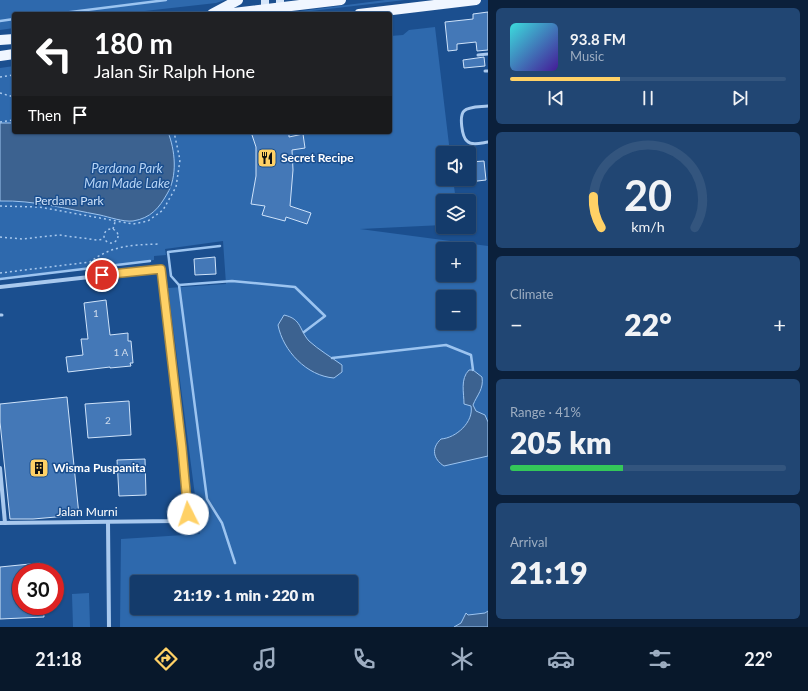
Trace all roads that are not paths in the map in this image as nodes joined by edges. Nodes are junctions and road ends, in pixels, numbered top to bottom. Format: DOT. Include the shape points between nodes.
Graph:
graph roads {
  1 [pos="238,0"];
  2 [pos="341,0"];
  3 [pos="476,0"];
  4 [pos="280,7"];
  5 [pos="265,8"];
  6 [pos="216,12"];
  7 [pos="238,12"];
  8 [pos="376,12"];
  9 [pos="12,39"];
  10 [pos="0,40"];
  11 [pos="12,54"];
  12 [pos="488,54"];
  13 [pos="478,55"];
  14 [pos="0,56"];
  15 [pos="488,106"];
  16 [pos="488,142"];
  17 [pos="0,287"];
  18 [pos="0,468"];
  19 [pos="108,522"];
  20 [pos="3,523"];
  21 [pos="109,627"];
  1 -- 6 [label="main road"];
  2 -- 4 [label="main road"];
  3 -- 8 [label="main road"];
  4 -- 5 [label="main road"];
  5 -- 7 [label="main road"];
  9 -- 10 [label="main road"];
  11 -- 14 [label="main road"];
  12 -- 13 [label="lane"];
  15 -- 16 [label="lane" via="467,109 461,116 466,140 471,143"];
  17 -- 19 [label="street, Jalan Murni" via="161,269 188,514 184,520 175,521"];
  18 -- 20 [label="street"];
  19 -- 20 [label="street, Jalan Murni"];
  19 -- 21 [label="street"];
}
